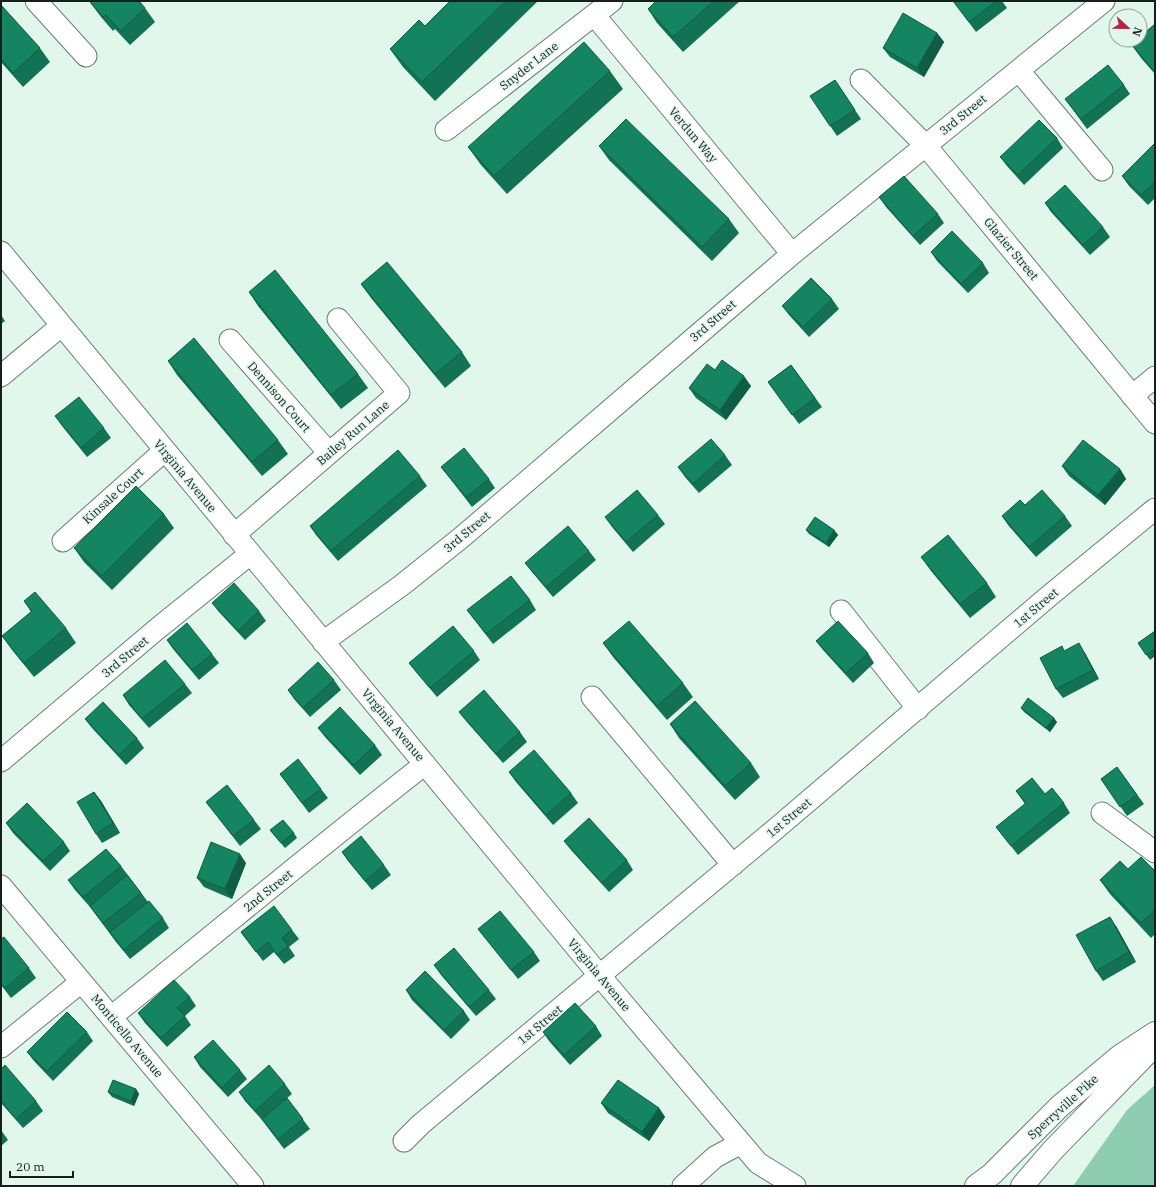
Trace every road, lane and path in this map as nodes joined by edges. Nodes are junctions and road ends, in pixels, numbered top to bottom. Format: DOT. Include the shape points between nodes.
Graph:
graph roads {
  1 [pos="36,1"];
  2 [pos="612,1"];
  3 [pos="1104,1"];
  4 [pos="595,16"];
  5 [pos="86,56"];
  6 [pos="1018,71"];
  7 [pos="861,80"];
  8 [pos="446,130"];
  9 [pos="926,146"];
  10 [pos="1102,170"];
  11 [pos="1,252"];
  12 [pos="792,254"];
  13 [pos="338,319"];
  14 [pos="61,326"];
  15 [pos="230,340"];
  16 [pos="1,376"];
  17 [pos="1155,377"];
  18 [pos="1132,396"];
  19 [pos="1155,423"];
  20 [pos="164,451"];
  21 [pos="329,453"];
  22 [pos="1155,509"];
  23 [pos="234,534"];
  24 [pos="63,541"];
  25 [pos="250,554"];
  26 [pos="841,611"];
  27 [pos="323,642"];
  28 [pos="592,697"];
  29 [pos="918,709"];
  30 [pos="1,761"];
  31 [pos="425,764"];
  32 [pos="1102,813"];
  33 [pos="1155,852"];
  34 [pos="733,865"];
  35 [pos="1,886"];
  36 [pos="600,976"];
  37 [pos="81,982"];
  38 [pos="111,1017"];
  39 [pos="1155,1033"];
  40 [pos="1155,1045"];
  41 [pos="1,1047"];
  42 [pos="404,1140"];
  43 [pos="741,1143"];
  44 [pos="253,1186"];
  45 [pos="682,1186"];
  46 [pos="795,1186"];
  47 [pos="976,1186"];
  48 [pos="1022,1186"];
  1 -- 5 [label="street"];
  2 -- 4 [label="street, Snyder Lane"];
  3 -- 6 [label="street, 3rd Street"];
  4 -- 8 [label="street, Snyder Lane"];
  4 -- 12 [label="street, Verdun Way"];
  6 -- 9 [label="street, 3rd Street"];
  6 -- 10 [label="street"];
  7 -- 9 [label="street, Glazier Street"];
  9 -- 12 [label="street, 3rd Street"];
  9 -- 18 [label="street, Glazier Street"];
  11 -- 14 [label="street, Virginia Avenue"];
  12 -- 27 [label="street, 3rd Street" via="462,537 402,586"];
  13 -- 21 [label="street, Bailey Run Lane" via="399,393"];
  14 -- 16 [label="street"];
  14 -- 20 [label="street, Virginia Avenue"];
  15 -- 21 [label="street, Dennison Court"];
  17 -- 18 [label="street"];
  18 -- 19 [label="street, Glazier Street"];
  20 -- 23 [label="street, Virginia Avenue"];
  20 -- 24 [label="street, Kinsale Court"];
  21 -- 23 [label="street, Bailey Run Lane"];
  22 -- 29 [label="street, 1st Street"];
  23 -- 25 [label="street, Virginia Avenue"];
  25 -- 27 [label="street, Virginia Avenue"];
  25 -- 30 [label="street, 3rd Street"];
  26 -- 29 [label="street"];
  27 -- 31 [label="street, Virginia Avenue"];
  28 -- 34 [label="street"];
  29 -- 34 [label="street, 1st Street"];
  31 -- 36 [label="street, Virginia Avenue"];
  31 -- 38 [label="street, 2nd Street"];
  32 -- 33 [label="street"];
  34 -- 36 [label="street, 1st Street"];
  35 -- 37 [label="street, Monticello Avenue"];
  36 -- 42 [label="street, 1st Street"];
  36 -- 43 [label="street, Virginia Avenue"];
  37 -- 38 [label="street, Monticello Avenue"];
  37 -- 41 [label="street"];
  38 -- 44 [label="street, Monticello Avenue"];
  39 -- 47 [label="main road, Sperryville Pike" via="1120,1056 1060,1106 992,1174"];
  40 -- 48 [label="main road, Sperryville Pike" via="1053,1150"];
  43 -- 45 [label="street" via="715,1157"];
  43 -- 46 [label="street, Virginia Avenue" via="758,1163"];
}
